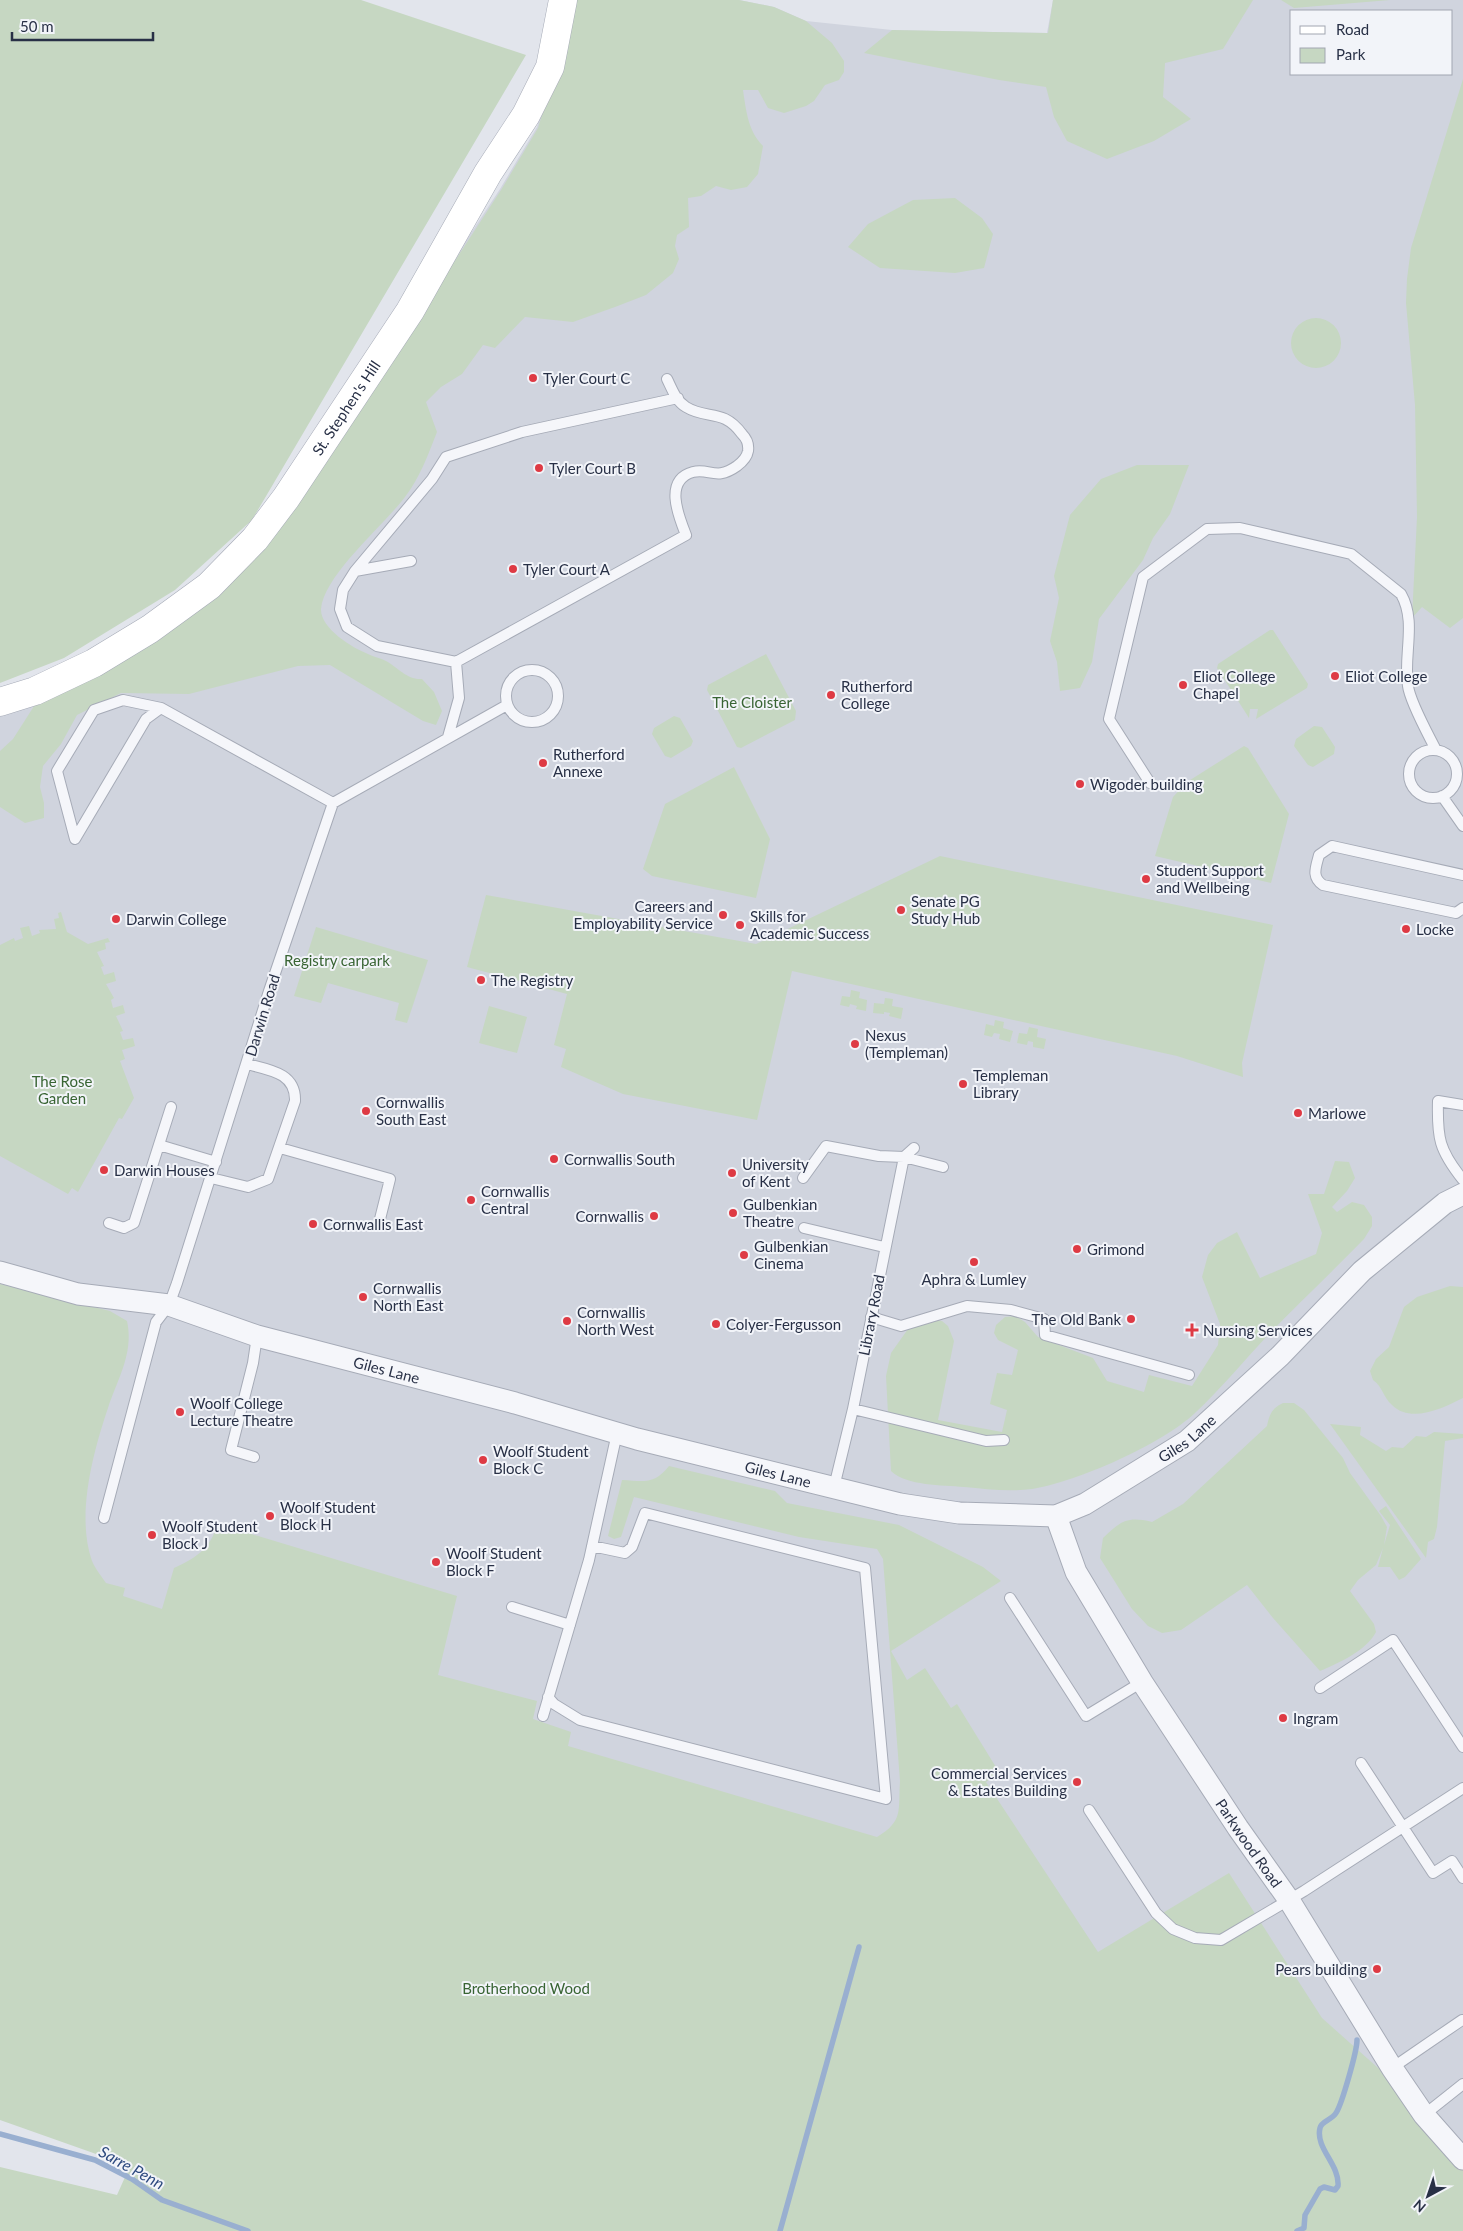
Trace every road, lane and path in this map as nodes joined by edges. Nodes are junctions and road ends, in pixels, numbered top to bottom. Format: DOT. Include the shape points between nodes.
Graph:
graph roads {
  1 [pos="563,0"];
  2 [pos="667,379"];
  3 [pos="678,398"];
  4 [pos="411,561"];
  5 [pos="355,571"];
  6 [pos="456,662"];
  7 [pos="0,702"];
  8 [pos="507,705"];
  9 [pos="161,708"];
  10 [pos="448,737"];
  11 [pos="1436,750"];
  12 [pos="1150,783"];
  13 [pos="1442,796"];
  14 [pos="333,803"];
  15 [pos="1463,826"];
  16 [pos="1463,875"];
  17 [pos="1463,908"];
  18 [pos="247,1064"];
  19 [pos="1463,1105"];
  20 [pos="171,1107"];
  21 [pos="159,1145"];
  22 [pos="280,1148"];
  23 [pos="914,1148"];
  24 [pos="904,1157"];
  25 [pos="216,1162"];
  26 [pos="943,1168"];
  27 [pos="211,1178"];
  28 [pos="802,1178"];
  29 [pos="1463,1180"];
  30 [pos="1463,1194"];
  31 [pos="380,1220"];
  32 [pos="109,1223"];
  33 [pos="804,1228"];
  34 [pos="884,1247"];
  35 [pos="0,1272"];
  36 [pos="169,1305"];
  37 [pos="871,1317"];
  38 [pos="257,1336"];
  39 [pos="1189,1375"];
  40 [pos="853,1409"];
  41 [pos="617,1433"];
  42 [pos="1004,1440"];
  43 [pos="254,1456"];
  44 [pos="834,1487"];
  45 [pos="1056,1516"];
  46 [pos="104,1518"];
  47 [pos="592,1546"];
  48 [pos="1010,1598"];
  49 [pos="512,1607"];
  50 [pos="570,1625"];
  51 [pos="1142,1682"];
  52 [pos="1320,1688"];
  53 [pos="548,1697"];
  54 [pos="543,1716"];
  55 [pos="1463,1747"];
  56 [pos="1361,1763"];
  57 [pos="1463,1788"];
  58 [pos="1089,1810"];
  59 [pos="1402,1828"];
  60 [pos="1463,1878"];
  61 [pos="1289,1900"];
  62 [pos="1462,2020"];
  63 [pos="1392,2068"];
  64 [pos="1463,2084"];
  65 [pos="1424,2115"];
  66 [pos="1463,2159"];
  1 -- 7 [label="street, St. Stephen's Hill" via="550,67 526,115 488,173 410,311 286,498 255,539 209,586 150,629 85,667 35,691"];
  2 -- 3 [label="lane"];
  3 -- 5 [label="lane" via="522,432 446,457 432,479"];
  3 -- 6 [label="lane" via="686,407 722,416 736,426 746,439 748,452 741,463 727,473 693,472 682,480 674,494 677,514 686,535"];
  4 -- 5 [label="lane"];
  5 -- 6 [label="lane" via="342,590 340,609 347,627 377,646"];
  6 -- 10 [label="lane" via="459,698"];
  8 -- 8 [label="lane" via="508,685 513,677 525,670 535,670 553,680 558,700 554,709 540,721 522,720"];
  8 -- 10 [label="lane"];
  9 -- 9 [label="lane" via="123,700 94,710 57,771 75,839 146,719"];
  9 -- 14 [label="lane"];
  10 -- 14 [label="lane"];
  11 -- 12 [label="lane" via="1408,686 1409,636 1406,603 1401,594 1351,554 1240,528 1207,529 1143,576 1109,719"];
  11 -- 13 [label="lane" via="1452,759 1457,772 1454,786"];
  11 -- 13 [label="lane" via="1421,753 1415,758 1409,771 1410,779 1412,786 1422,795 1429,798"];
  13 -- 15 [label="lane"];
  14 -- 18 [label="lane, Darwin Road"];
  16 -- 17 [label="lane" via="1332,846 1319,855 1314,875 1323,885 1377,897 1456,913"];
  18 -- 22 [label="lane" via="282,1075 296,1090 296,1101"];
  18 -- 25 [label="lane, Darwin Road"];
  19 -- 29 [label="lane" via="1438,1100 1437,1134 1448,1160"];
  20 -- 21 [label="lane"];
  21 -- 25 [label="lane"];
  21 -- 32 [label="lane" via="134,1223 124,1228"];
  22 -- 27 [label="lane" via="271,1175 263,1183 248,1187"];
  22 -- 31 [label="lane" via="390,1179"];
  23 -- 24 [label="lane"];
  24 -- 26 [label="lane"];
  24 -- 28 [label="lane" via="879,1156 826,1146"];
  24 -- 34 [label="lane, Library Road"];
  25 -- 27 [label="lane, Darwin Road"];
  27 -- 36 [label="lane, Darwin Road"];
  30 -- 45 [label="street, Giles Lane" via="1445,1203 1362,1271 1280,1356 1187,1441 1085,1504"];
  33 -- 34 [label="lane"];
  34 -- 37 [label="lane, Library Road"];
  35 -- 36 [label="street, Giles Lane" via="78,1294"];
  36 -- 38 [label="street, Giles Lane"];
  36 -- 46 [label="lane, Darwin Road" via="156,1322"];
  37 -- 39 [label="lane" via="901,1326 968,1306 1011,1310 1044,1319 1045,1335"];
  37 -- 40 [label="lane, Library Road"];
  38 -- 41 [label="street, Giles Lane"];
  38 -- 43 [label="lane" via="231,1450"];
  40 -- 42 [label="lane" via="986,1441"];
  40 -- 44 [label="lane, Library Road"];
  41 -- 44 [label="street, Giles Lane"];
  41 -- 47 [label="lane"];
  44 -- 45 [label="street, Giles Lane" via="900,1504 940,1510"];
  45 -- 51 [label="street, Parkwood Road" via="1076,1572"];
  47 -- 50 [label="lane"];
  47 -- 53 [label="lane" via="625,1553 632,1547 645,1513 865,1568 886,1799 580,1720"];
  48 -- 51 [label="lane" via="1086,1716"];
  49 -- 50 [label="lane"];
  50 -- 53 [label="lane"];
  51 -- 61 [label="street, Parkwood Road"];
  52 -- 55 [label="lane" via="1393,1640"];
  53 -- 54 [label="lane"];
  56 -- 59 [label="lane"];
  57 -- 59 [label="lane"];
  58 -- 61 [label="lane" via="1156,1913 1173,1930 1195,1938 1221,1940"];
  59 -- 60 [label="lane" via="1433,1873 1452,1861"];
  59 -- 61 [label="lane"];
  61 -- 63 [label="street, Parkwood Road"];
  62 -- 63 [label="lane"];
  63 -- 65 [label="street, Parkwood Road"];
  64 -- 65 [label="lane"];
  65 -- 66 [label="street, Parkwood Road"];
}
